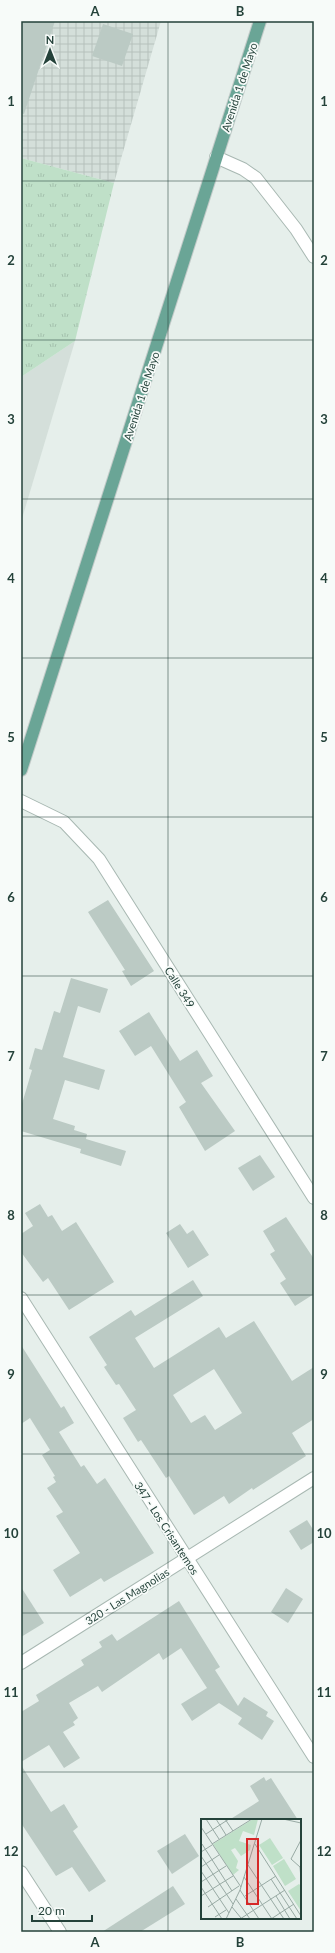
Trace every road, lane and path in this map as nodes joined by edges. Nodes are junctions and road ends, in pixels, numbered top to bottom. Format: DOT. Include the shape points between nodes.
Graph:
graph roads {
  1 [pos="260,21"];
  2 [pos="216,157"];
  3 [pos="314,257"];
  4 [pos="21,770"];
  5 [pos="21,800"];
  6 [pos="314,1198"];
  7 [pos="21,1298"];
  8 [pos="314,1478"];
  9 [pos="186,1558"];
  10 [pos="21,1663"];
  11 [pos="314,1757"];
  12 [pos="21,1872"];
  13 [pos="60,1932"];
  1 -- 2 [label="main road, Avenida 1 de Mayo"];
  2 -- 3 [label="street" via="243,168 256,178 296,229"];
  2 -- 4 [label="main road, Avenida 1 de Mayo"];
  5 -- 6 [label="street, Calle 349" via="64,822 99,859"];
  7 -- 9 [label="street, 347 - Los Crisantemos"];
  8 -- 9 [label="street, 320 - Las Magnolias"];
  9 -- 10 [label="street, 320 - Las Magnolias"];
  9 -- 11 [label="street, 347 - Los Crisantemos"];
  12 -- 13 [label="street"];
}
